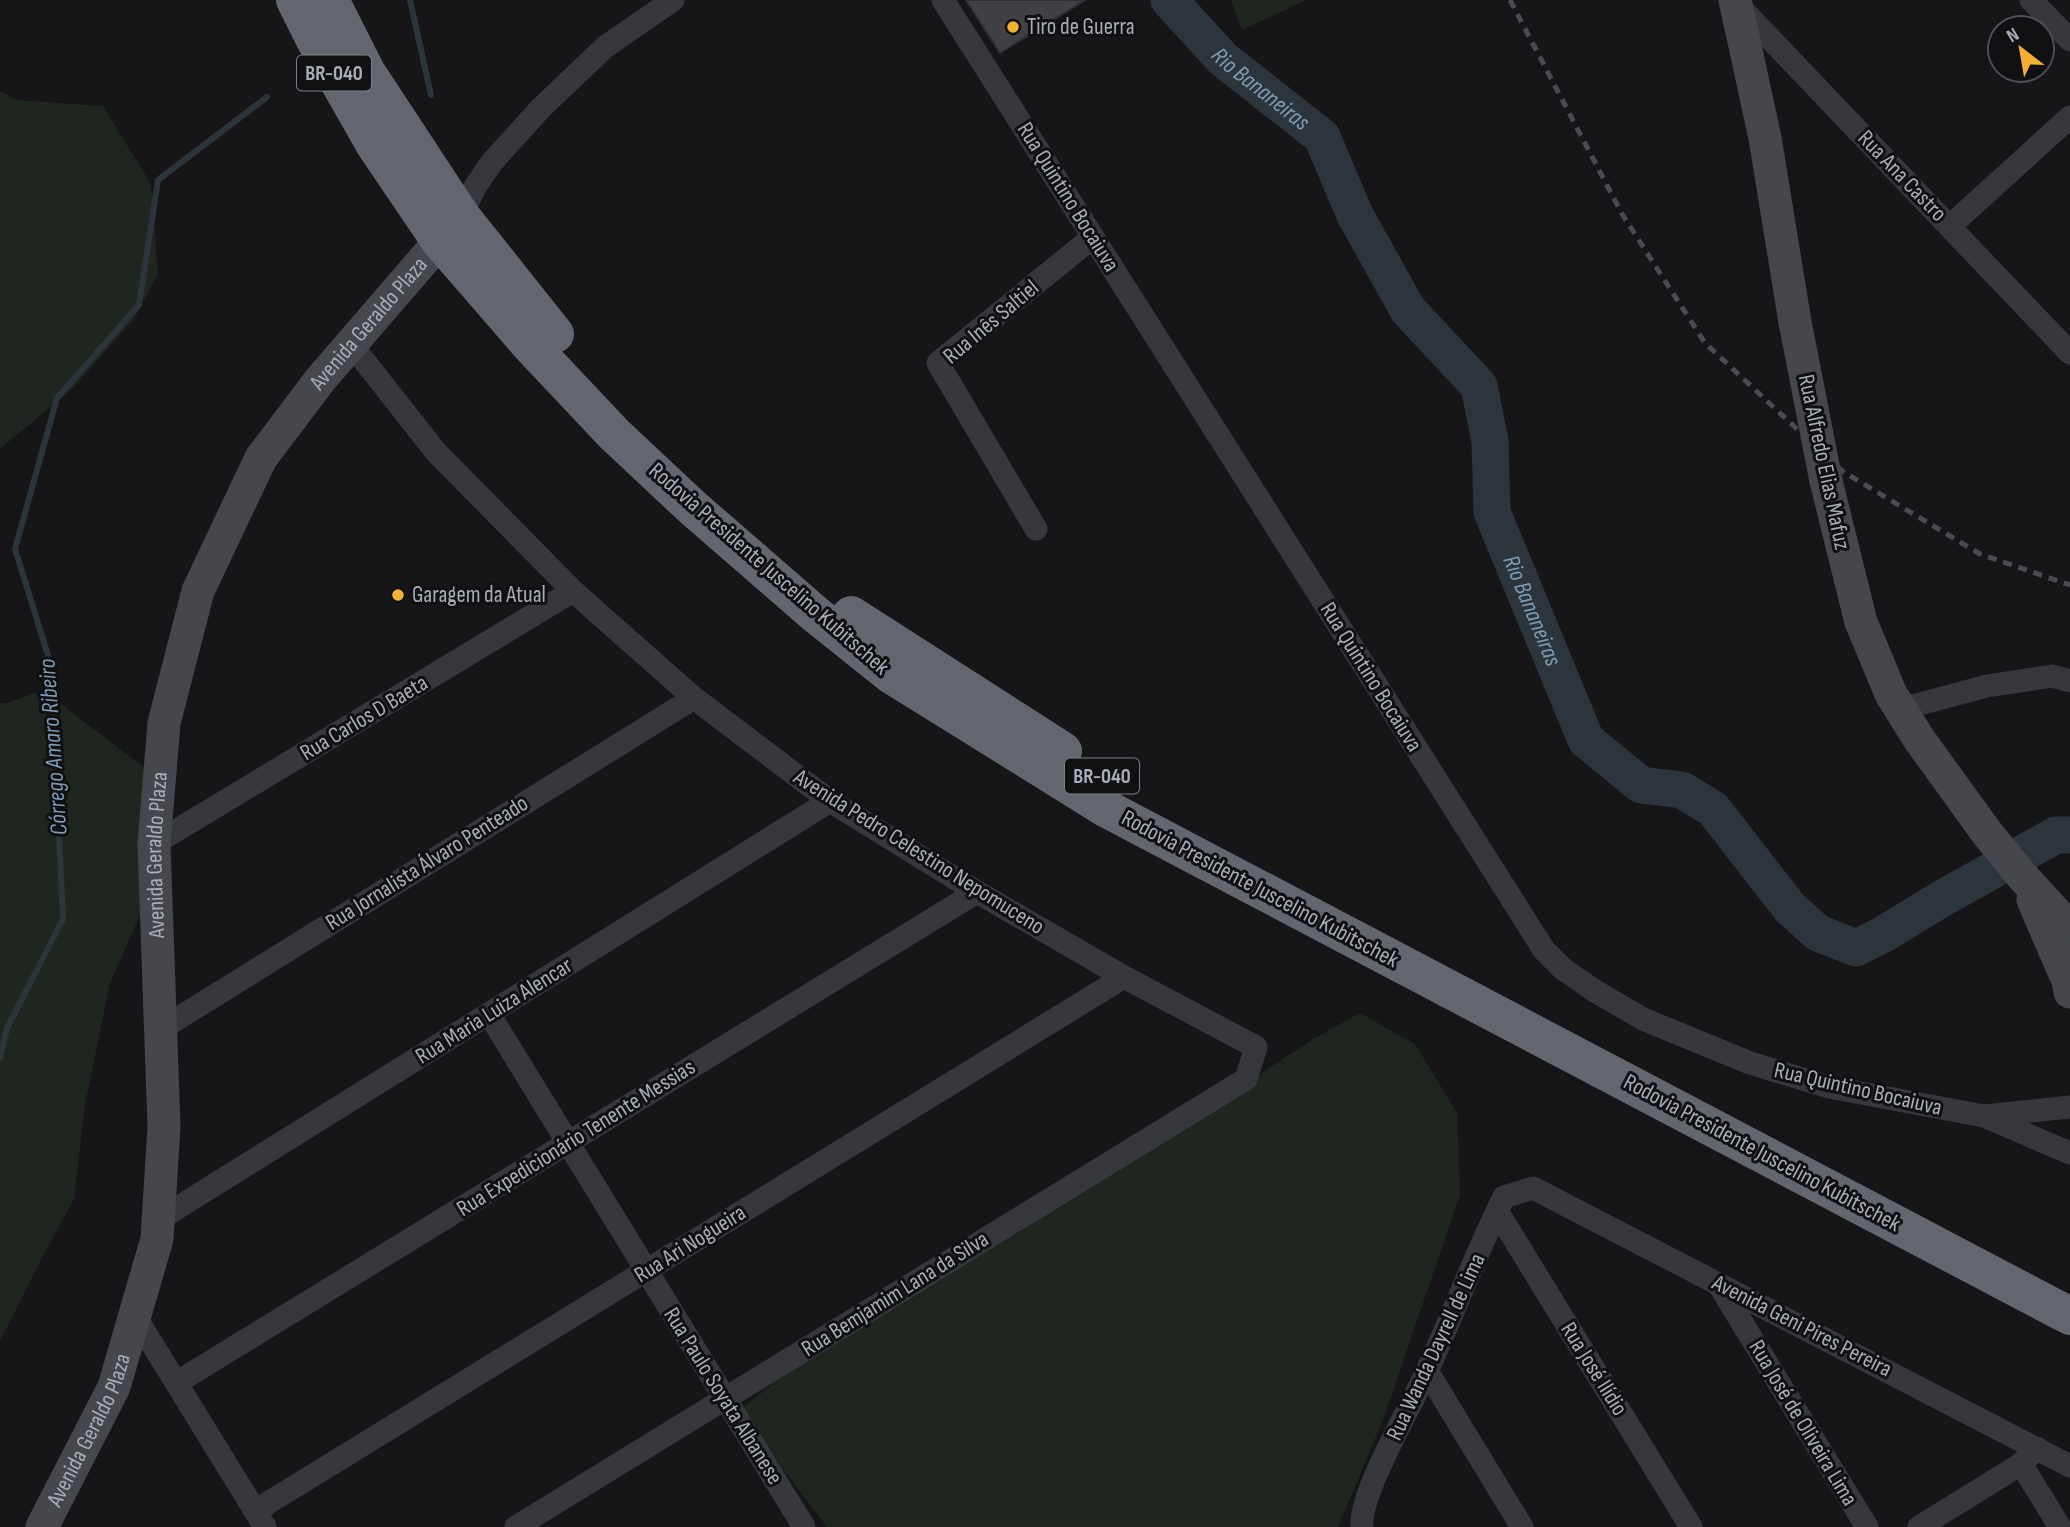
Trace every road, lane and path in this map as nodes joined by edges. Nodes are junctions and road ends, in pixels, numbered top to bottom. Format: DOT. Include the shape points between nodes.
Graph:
graph roads {
  1 [pos="295,0"];
  2 [pos="330,0"];
  3 [pos="673,0"];
  4 [pos="943,0"];
  5 [pos="2031,0"];
  6 [pos="1734,1"];
  7 [pos="2070,40"];
  8 [pos="2070,117"];
  9 [pos="1950,226"];
  10 [pos="450,229"];
  11 [pos="1093,237"];
  12 [pos="351,344"];
  13 [pos="2070,353"];
  14 [pos="1036,529"];
  15 [pos="573,591"];
  16 [pos="2070,681"];
  17 [pos="694,698"];
  18 [pos="1901,709"];
  19 [pos="830,801"];
  20 [pos="154,844"];
  21 [pos="2024,878"];
  22 [pos="977,892"];
  23 [pos="2070,928"];
  24 [pos="1124,977"];
  25 [pos="2070,992"];
  26 [pos="489,1014"];
  27 [pos="161,1029"];
  28 [pos="1256,1047"];
  29 [pos="2070,1107"];
  30 [pos="1983,1116"];
  31 [pos="568,1143"];
  32 [pos="2070,1153"];
  33 [pos="1533,1188"];
  34 [pos="1497,1211"];
  35 [pos="158,1220"];
  36 [pos="647,1271"];
  37 [pos="1717,1283"];
  38 [pos="2070,1291"];
  39 [pos="135,1316"];
  40 [pos="2070,1316"];
  41 [pos="1427,1371"];
  42 [pos="176,1383"];
  43 [pos="725,1399"];
  44 [pos="2029,1456"];
  45 [pos="2070,1466"];
  46 [pos="260,1519"];
  47 [pos="802,1526"];
  48 [pos="42,1527"];
  49 [pos="516,1527"];
  50 [pos="1363,1527"];
  51 [pos="1522,1527"];
  52 [pos="1691,1527"];
  53 [pos="1867,1527"];
  54 [pos="1919,1527"];
  55 [pos="2060,1527"];
  1 -- 10 [label="highway, Rodovia Presidente Juscelino Kubitschek / BR-040" via="375,145"];
  2 -- 10 [label="highway, Rodovia Presidente Juscelino Kubitschek / BR-040"];
  3 -- 10 [label="street" via="605,47 541,108 492,162"];
  4 -- 11 [label="street, Rua Quintino Bocaiuva"];
  5 -- 7 [label="street"];
  6 -- 9 [label="street, Rua Ana Castro"];
  6 -- 18 [label="street, Rua Alfredo Elias Mafuz, bridge" via="1765,138 1826,481 1861,622"];
  8 -- 9 [label="street"];
  9 -- 13 [label="street, Rua Ana Castro"];
  10 -- 12 [label="street, Avenida Geraldo Plaza"];
  10 -- 38 [label="highway, Rodovia Presidente Juscelino Kubitschek / BR-040" via="524,297 625,416 726,516 865,625 1090,769 1271,872"];
  10 -- 40 [label="highway, Rodovia Presidente Juscelino Kubitschek / BR-040" via="531,346 614,434 692,508 890,674 1107,809"];
  11 -- 14 [label="street, Rua Inês Saltiel" via="938,363"];
  11 -- 30 [label="street, Rua Quintino Bocaiuva" via="1558,966 1643,1019 1750,1063 1829,1087"];
  12 -- 15 [label="street, Avenida Pedro Celestino Nepomuceno" via="436,452"];
  12 -- 20 [label="street, Avenida Geraldo Plaza" via="261,458 198,591 164,723"];
  15 -- 17 [label="street, Avenida Pedro Celestino Nepomuceno"];
  15 -- 20 [label="street, Rua Carlos D Baeta"];
  16 -- 18 [label="street" via="2052,676 1987,686"];
  17 -- 19 [label="street, Avenida Pedro Celestino Nepomuceno"];
  17 -- 27 [label="street, Rua Jornalista Álvaro Penteado"];
  18 -- 21 [label="street, Rua Alfredo Elias Mafuz"];
  19 -- 22 [label="street, Avenida Pedro Celestino Nepomuceno"];
  19 -- 26 [label="street, Rua Maria Luiza Alencar"];
  20 -- 27 [label="street, Avenida Geraldo Plaza"];
  21 -- 23 [label="street, Rua Alfredo Elias Mafuz"];
  21 -- 25 [label="street, Rua Alfredo Elias Mafuz"];
  22 -- 24 [label="street, Avenida Pedro Celestino Nepomuceno"];
  22 -- 31 [label="street, Rua Expedicionário Tenente Messias"];
  24 -- 28 [label="street, Avenida Pedro Celestino Nepomuceno"];
  24 -- 36 [label="street, Rua Ari Nogueira"];
  26 -- 31 [label="street, Rua Paulo Soyata Albanese"];
  26 -- 35 [label="street, Rua Maria Luiza Alencar"];
  27 -- 35 [label="street, Avenida Geraldo Plaza" via="164,1127"];
  28 -- 43 [label="street, Rua Bemjamim Lana da Silva" via="1245,1079"];
  29 -- 30 [label="street, Rua Quintino Bocaiuva"];
  30 -- 32 [label="street, Rua Quintino Bocaiuva"];
  31 -- 36 [label="street, Rua Paulo Soyata Albanese"];
  31 -- 42 [label="street, Rua Expedicionário Tenente Messias"];
  33 -- 34 [label="street, Rua Wanda Dayrell de Lima" via="1504,1197"];
  33 -- 37 [label="street, Avenida Geni Pires Pereira"];
  34 -- 41 [label="street, Rua Wanda Dayrell de Lima"];
  34 -- 52 [label="street, Rua José Ilídio"];
  35 -- 39 [label="street, Avenida Geraldo Plaza"];
  36 -- 43 [label="street, Rua Paulo Soyata Albanese"];
  36 -- 46 [label="street, Rua Ari Nogueira"];
  37 -- 44 [label="street, Avenida Geni Pires Pereira"];
  37 -- 53 [label="street, Rua José de Oliveira Lima"];
  39 -- 42 [label="street"];
  39 -- 48 [label="street, Avenida Geraldo Plaza" via="114,1387"];
  41 -- 50 [label="street, Rua Wanda Dayrell de Lima" via="1371,1487"];
  41 -- 51 [label="street"];
  42 -- 46 [label="street"];
  43 -- 47 [label="street, Rua Paulo Soyata Albanese"];
  43 -- 49 [label="street, Rua Bemjamim Lana da Silva"];
  44 -- 45 [label="street, Avenida Geni Pires Pereira"];
  44 -- 54 [label="street"];
  44 -- 55 [label="street"];
}
